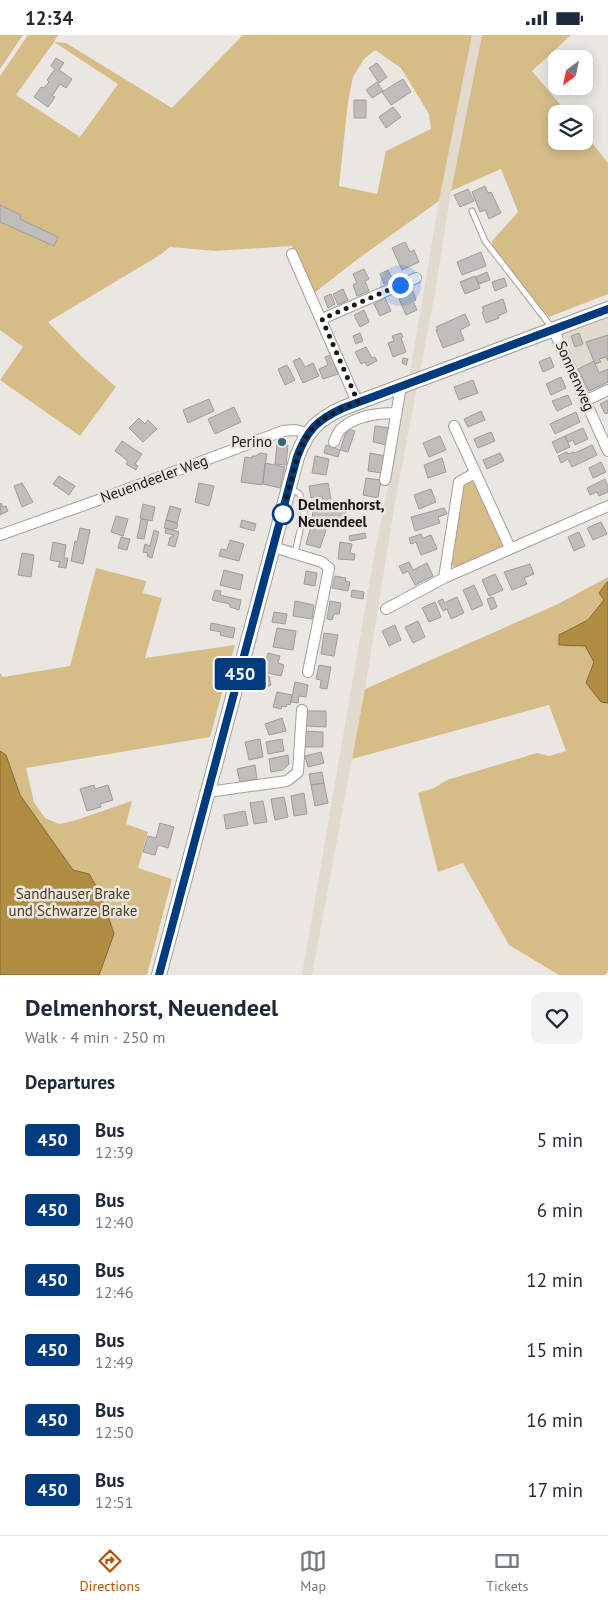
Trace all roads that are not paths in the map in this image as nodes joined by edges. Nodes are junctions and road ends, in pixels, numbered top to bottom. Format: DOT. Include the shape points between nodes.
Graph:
graph roads {
  1 [pos="472,211"];
  2 [pos="292,254"];
  3 [pos="416,278"];
  4 [pos="608,309"];
  5 [pos="322,319"];
  6 [pos="553,329"];
  7 [pos="401,386"];
  8 [pos="608,390"];
  9 [pos="585,401"];
  10 [pos="358,402"];
  11 [pos="396,413"];
  12 [pos="454,426"];
  13 [pos="308,433"];
  14 [pos="334,442"];
  15 [pos="608,451"];
  16 [pos="475,473"];
  17 [pos="385,480"];
  18 [pos="289,489"];
  19 [pos="608,506"];
  20 [pos="0,535"];
  21 [pos="274,547"];
  22 [pos="510,548"];
  23 [pos="295,554"];
  24 [pos="444,578"];
  25 [pos="386,609"];
  26 [pos="308,672"];
  27 [pos="302,710"];
  28 [pos="208,792"];
  29 [pos="159,975"];
  1 -- 6 [label="lane" via="485,241"];
  2 -- 5 [label="street"];
  3 -- 5 [label="street"];
  4 -- 6 [label="main road"];
  5 -- 10 [label="street"];
  6 -- 7 [label="main road"];
  6 -- 9 [label="street, Sonnenweg"];
  7 -- 10 [label="main road"];
  7 -- 11 [label="street"];
  8 -- 9 [label="street"];
  9 -- 15 [label="street, Sonnenweg"];
  10 -- 13 [label="main road" via="328,415"];
  11 -- 14 [label="street" via="375,413 352,422 340,429"];
  11 -- 17 [label="street"];
  12 -- 16 [label="street"];
  13 -- 18 [label="main road" via="297,457"];
  13 -- 20 [label="street, Neuendeeler Weg" via="283,431"];
  16 -- 22 [label="street"];
  16 -- 24 [label="street" via="459,482"];
  18 -- 21 [label="main road"];
  18 -- 23 [label="lane" via="299,493 305,507"];
  19 -- 22 [label="street"];
  21 -- 23 [label="street"];
  21 -- 28 [label="main road"];
  22 -- 24 [label="street"];
  23 -- 26 [label="street" via="322,562 329,568"];
  24 -- 25 [label="street"];
  27 -- 28 [label="street" via="298,771 287,781"];
  28 -- 29 [label="main road"];
}
